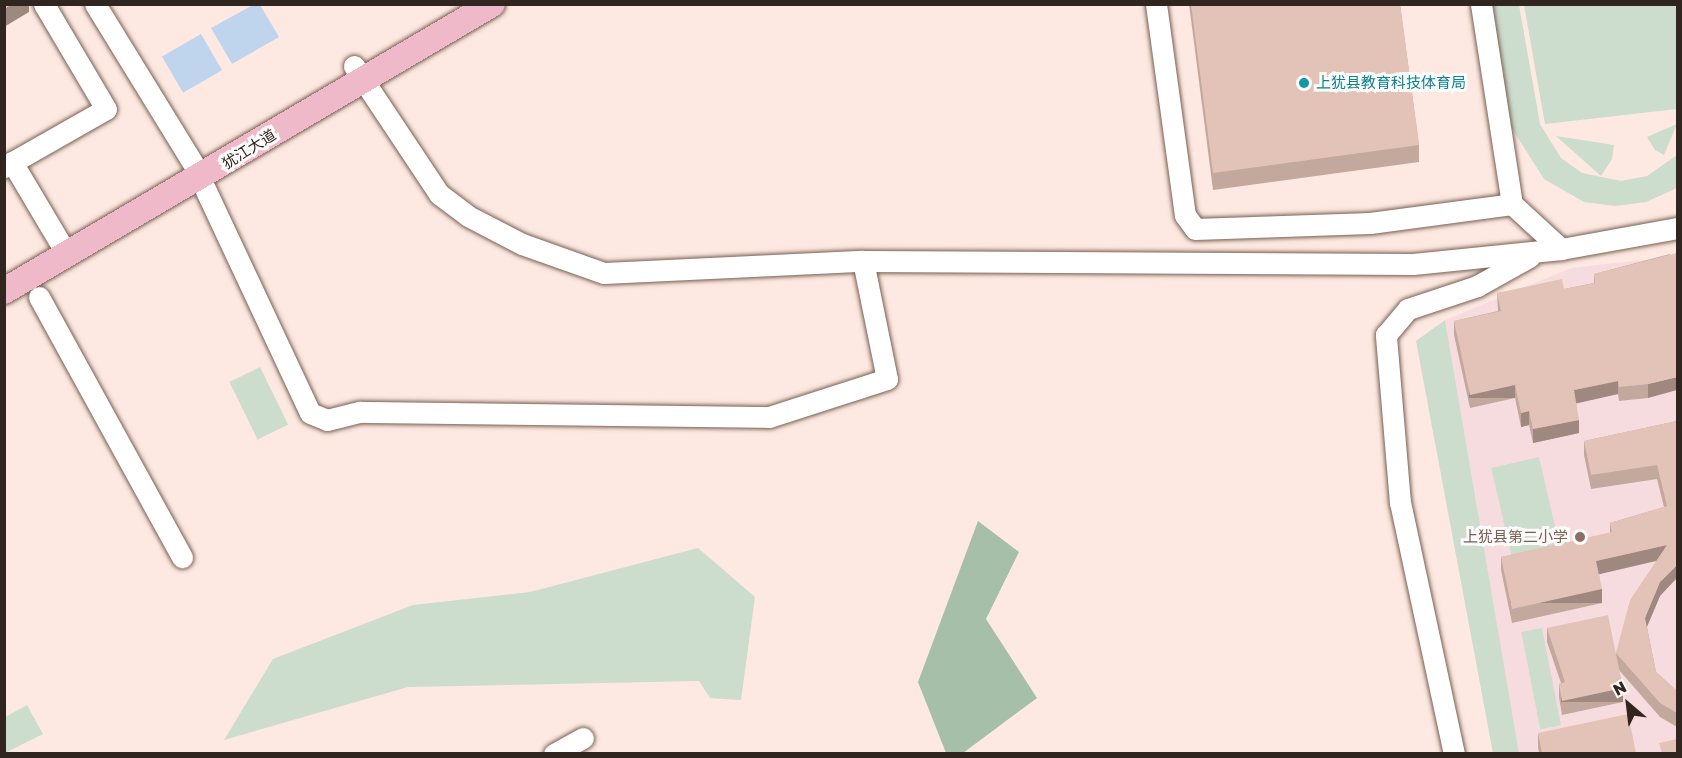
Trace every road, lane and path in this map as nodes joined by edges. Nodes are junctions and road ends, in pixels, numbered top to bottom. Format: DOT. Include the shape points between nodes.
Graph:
graph roads {
  1 [pos="44,4"];
  2 [pos="95,4"];
  3 [pos="460,4"];
  4 [pos="492,4"];
  5 [pos="1156,4"];
  6 [pos="1481,4"];
  7 [pos="358,72"];
  8 [pos="8,164"];
  9 [pos="197,172"];
  10 [pos="1512,204"];
  11 [pos="1677,228"];
  12 [pos="59,241"];
  13 [pos="1561,249"];
  14 [pos="1538,252"];
  15 [pos="863,261"];
  16 [pos="4,272"];
  17 [pos="4,291"];
  18 [pos="39,297"];
  19 [pos="182,557"];
  20 [pos="578,745"];
  21 [pos="554,753"];
  22 [pos="1454,753"];
  1 -- 8 [label="street" via="106,109"];
  2 -- 9 [label="street"];
  3 -- 7 [label="main road, 犹江大道"];
  4 -- 7 [label="main road, 犹江大道"];
  5 -- 10 [label="street" via="1185,215 1195,229 1370,223"];
  6 -- 10 [label="street"];
  7 -- 9 [label="main road, 犹江大道"];
  7 -- 15 [label="street" via="440,194 468,216 575,267 604,273"];
  8 -- 12 [label="street"];
  9 -- 12 [label="main road, 犹江大道"];
  9 -- 15 [label="street" via="310,413 327,420 360,412 769,417 887,379"];
  9 -- 17 [label="main road, 犹江大道"];
  10 -- 13 [label="street"];
  11 -- 13 [label="street"];
  12 -- 16 [label="main road, 犹江大道"];
  13 -- 14 [label="street"];
  14 -- 15 [label="street" via="1413,264"];
  14 -- 22 [label="street" via="1477,286 1408,309 1386,335 1400,503"];
  18 -- 19 [label="street"];
  20 -- 21 [label="street"];
}
